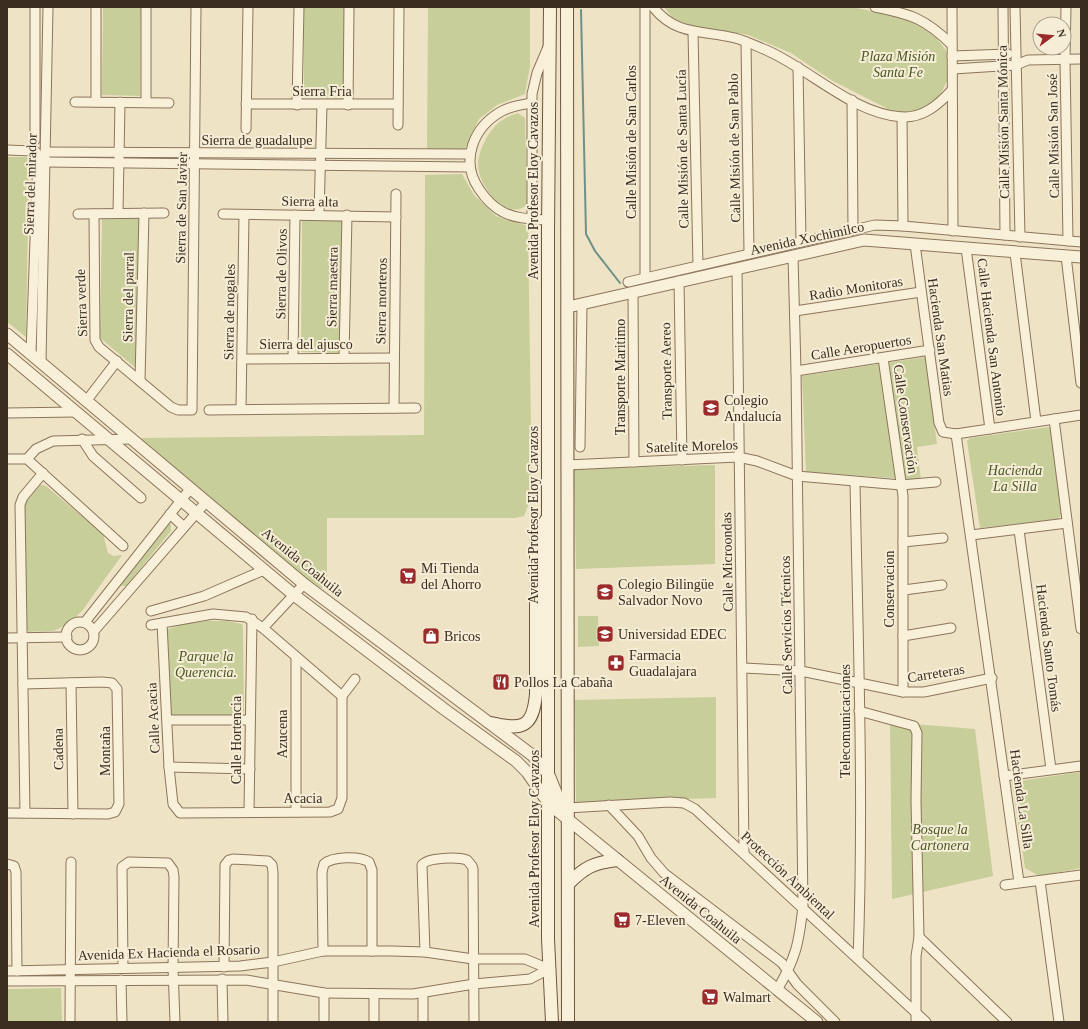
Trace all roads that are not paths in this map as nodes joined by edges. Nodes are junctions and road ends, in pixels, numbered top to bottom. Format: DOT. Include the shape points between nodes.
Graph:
graph roads {
  1 [pos="35,7"];
  2 [pos="48,7"];
  3 [pos="96,7"];
  4 [pos="146,7"];
  5 [pos="196,7"];
  6 [pos="248,7"];
  7 [pos="299,7"];
  8 [pos="349,7"];
  9 [pos="400,7"];
  10 [pos="550,7"];
  11 [pos="568,7"];
  12 [pos="645,7"];
  13 [pos="652,7"];
  14 [pos="875,7"];
  15 [pos="952,7"];
  16 [pos="1003,7"];
  17 [pos="1015,7"];
  18 [pos="1067,8"];
  19 [pos="900,10"];
  20 [pos="693,32"];
  21 [pos="746,42"];
  22 [pos="549,44"];
  23 [pos="952,45"];
  24 [pos="35,54"];
  25 [pos="1003,54"];
  26 [pos="47,55"];
  27 [pos="1016,55"];
  28 [pos="952,56"];
  29 [pos="1081,58"];
  30 [pos="1028,60"];
  31 [pos="1065,60"];
  32 [pos="1016,65"];
  33 [pos="1004,66"];
  34 [pos="798,67"];
  35 [pos="953,69"];
  36 [pos="952,91"];
  37 [pos="852,100"];
  38 [pos="75,102"];
  39 [pos="96,102"];
  40 [pos="120,102"];
  41 [pos="146,102"];
  42 [pos="169,102"];
  43 [pos="531,103"];
  44 [pos="246,104"];
  45 [pos="398,104"];
  46 [pos="297,105"];
  47 [pos="322,105"];
  48 [pos="348,105"];
  49 [pos="902,117"];
  50 [pos="398,125"];
  51 [pos="246,129"];
  52 [pos="35,140"];
  53 [pos="7,150"];
  54 [pos="41,152"];
  55 [pos="120,152"];
  56 [pos="196,154"];
  57 [pos="320,154"];
  58 [pos="470,154"];
  59 [pos="45,162"];
  60 [pos="120,163"];
  61 [pos="196,163"];
  62 [pos="320,165"];
  63 [pos="469,167"];
  64 [pos="396,194"];
  65 [pos="118,213"];
  66 [pos="164,213"];
  67 [pos="78,214"];
  68 [pos="94,214"];
  69 [pos="144,214"];
  70 [pos="223,214"];
  71 [pos="319,214"];
  72 [pos="244,215"];
  73 [pos="295,215"];
  74 [pos="347,215"];
  75 [pos="396,217"];
  76 [pos="532,219"];
  77 [pos="548,225"];
  78 [pos="568,226"];
  79 [pos="903,226"];
  80 [pos="853,230"];
  81 [pos="953,231"];
  82 [pos="1005,235"];
  83 [pos="1020,236"];
  84 [pos="1068,240"];
  85 [pos="801,242"];
  86 [pos="1081,242"];
  87 [pos="915,244"];
  88 [pos="966,248"];
  89 [pos="1015,252"];
  90 [pos="749,253"];
  91 [pos="793,256"];
  92 [pos="1066,256"];
  93 [pos="1081,257"];
  94 [pos="698,265"];
  95 [pos="737,269"];
  96 [pos="646,278"];
  97 [pos="628,282"];
  98 [pos="679,282"];
  99 [pos="634,292"];
  100 [pos="921,292"];
  101 [pos="582,304"];
  102 [pos="568,307"];
  103 [pos="548,308"];
  104 [pos="795,311"];
  105 [pos="7,334"];
  106 [pos="930,350"];
  107 [pos="7,354"];
  108 [pos="31,354"];
  109 [pos="293,358"];
  110 [pos="344,358"];
  111 [pos="394,358"];
  112 [pos="883,358"];
  113 [pos="243,359"];
  114 [pos="117,361"];
  115 [pos="41,362"];
  116 [pos="796,371"];
  117 [pos="140,381"];
  118 [pos="1081,383"];
  119 [pos="87,400"];
  120 [pos="394,408"];
  121 [pos="416,408"];
  122 [pos="241,409"];
  123 [pos="192,410"];
  124 [pos="209,410"];
  125 [pos="76,412"];
  126 [pos="7,413"];
  127 [pos="1081,415"];
  128 [pos="1054,419"];
  129 [pos="1036,421"];
  130 [pos="990,429"];
  131 [pos="956,434"];
  132 [pos="82,439"];
  133 [pos="108,439"];
  134 [pos="132,439"];
  135 [pos="580,447"];
  136 [pos="738,457"];
  137 [pos="27,459"];
  138 [pos="7,460"];
  139 [pos="682,460"];
  140 [pos="634,462"];
  141 [pos="567,465"];
  142 [pos="43,473"];
  143 [pos="797,476"];
  144 [pos="855,482"];
  145 [pos="936,482"];
  146 [pos="901,485"];
  147 [pos="190,489"];
  148 [pos="141,498"];
  149 [pos="180,500"];
  150 [pos="206,502"];
  151 [pos="170,514"];
  152 [pos="195,514"];
  153 [pos="548,517"];
  154 [pos="1067,523"];
  155 [pos="184,527"];
  156 [pos="1019,530"];
  157 [pos="971,535"];
  158 [pos="943,538"];
  159 [pos="903,542"];
  160 [pos="123,546"];
  161 [pos="264,570"];
  162 [pos="304,584"];
  163 [pos="114,585"];
  164 [pos="942,585"];
  165 [pos="904,590"];
  166 [pos="125,595"];
  167 [pos="294,595"];
  168 [pos="193,600"];
  169 [pos="151,611"];
  170 [pos="196,617"];
  171 [pos="252,619"];
  172 [pos="85,622"];
  173 [pos="162,623"];
  174 [pos="151,625"];
  175 [pos="263,628"];
  176 [pos="951,628"];
  177 [pos="1081,630"];
  178 [pos="94,631"];
  179 [pos="66,636"];
  180 [pos="903,636"];
  181 [pos="22,637"];
  182 [pos="7,638"];
  183 [pos="296,657"];
  184 [pos="743,668"];
  185 [pos="536,669"];
  186 [pos="801,671"];
  187 [pos="992,678"];
  188 [pos="355,679"];
  189 [pos="71,683"];
  190 [pos="859,683"];
  191 [pos="23,684"];
  192 [pos="903,692"];
  193 [pos="342,696"];
  194 [pos="549,704"];
  195 [pos="859,711"];
  196 [pos="167,720"];
  197 [pos="250,720"];
  198 [pos="487,721"];
  199 [pos="476,732"];
  200 [pos="540,764"];
  201 [pos="1081,766"];
  202 [pos="169,767"];
  203 [pos="250,768"];
  204 [pos="1050,769"];
  205 [pos="549,775"];
  206 [pos="1004,776"];
  207 [pos="532,778"];
  208 [pos="549,804"];
  209 [pos="609,805"];
  210 [pos="177,811"];
  211 [pos="249,812"];
  212 [pos="296,812"];
  213 [pos="7,813"];
  214 [pos="25,813"];
  215 [pos="567,813"];
  216 [pos="73,814"];
  217 [pos="744,853"];
  218 [pos="617,860"];
  219 [pos="71,862"];
  220 [pos="7,864"];
  221 [pos="1081,875"];
  222 [pos="1040,881"];
  223 [pos="1019,882"];
  224 [pos="568,884"];
  225 [pos="1005,885"];
  226 [pos="803,906"];
  227 [pos="567,928"];
  228 [pos="919,937"];
  229 [pos="323,951"];
  230 [pos="372,951"];
  231 [pos="425,952"];
  232 [pos="473,959"];
  233 [pos="858,959"];
  234 [pos="273,962"];
  235 [pos="224,967"];
  236 [pos="123,968"];
  237 [pos="173,968"];
  238 [pos="70,969"];
  239 [pos="549,969"];
  240 [pos="789,970"];
  241 [pos="7,971"];
  242 [pos="17,971"];
  243 [pos="222,979"];
  244 [pos="121,980"];
  245 [pos="174,980"];
  246 [pos="7,981"];
  247 [pos="70,981"];
  248 [pos="273,984"];
  249 [pos="474,984"];
  250 [pos="777,990"];
  251 [pos="324,993"];
  252 [pos="423,993"];
  253 [pos="374,994"];
  254 [pos="568,1017"];
  255 [pos="917,1018"];
  256 [pos="70,1022"];
  257 [pos="122,1022"];
  258 [pos="175,1022"];
  259 [pos="223,1022"];
  260 [pos="272,1022"];
  261 [pos="324,1022"];
  262 [pos="374,1022"];
  263 [pos="423,1022"];
  264 [pos="474,1022"];
  265 [pos="552,1022"];
  266 [pos="817,1022"];
  267 [pos="835,1022"];
  268 [pos="926,1022"];
  269 [pos="1007,1022"];
  270 [pos="1059,1022"];
  1 -- 24 [label="street, Sierra del mirador"];
  2 -- 26 [label="street, Sierra del mirador"];
  3 -- 39 [label="street"];
  4 -- 41 [label="street"];
  5 -- 56 [label="street, Sierra de San Javier"];
  6 -- 44 [label="street"];
  7 -- 46 [label="street"];
  8 -- 48 [label="street"];
  9 -- 45 [label="street"];
  10 -- 22 [label="main road, Avenida Profesor Eloy Cavazos"];
  11 -- 78 [label="main road"];
  12 -- 96 [label="street, Calle Misión de San Carlos"];
  13 -- 20 [label="street" via="666,21"];
  14 -- 19 [label="street"];
  15 -- 23 [label="street"];
  16 -- 25 [label="street, Calle Misión Santa Mónica"];
  17 -- 27 [label="street, Calle Misión Santa Mónica"];
  18 -- 31 [label="street, Calle Misión San José"];
  19 -- 23 [label="street" via="926,22"];
  20 -- 21 [label="street"];
  20 -- 94 [label="street, Calle Misión de Santa Lucía"];
  21 -- 34 [label="street" via="782,57"];
  21 -- 90 [label="street, Calle Misión de San Pablo"];
  22 -- 43 [label="street" via="537,72"];
  22 -- 77 [label="main road, Avenida Profesor Eloy Cavazos"];
  23 -- 28 [label="street"];
  24 -- 26 [label="street"];
  24 -- 52 [label="street, Sierra del mirador"];
  25 -- 27 [label="street"];
  25 -- 28 [label="street"];
  25 -- 33 [label="street, Calle Misión Santa Mónica"];
  26 -- 54 [label="street, Sierra del mirador"];
  27 -- 30 [label="street"];
  27 -- 32 [label="street, Calle Misión Santa Mónica"];
  28 -- 35 [label="street"];
  29 -- 31 [label="street"];
  30 -- 31 [label="street"];
  30 -- 32 [label="street"];
  31 -- 84 [label="street, Calle Misión San José"];
  32 -- 33 [label="street"];
  32 -- 83 [label="street, Calle Misión Santa Mónica"];
  33 -- 35 [label="street"];
  33 -- 82 [label="street, Calle Misión Santa Mónica"];
  34 -- 37 [label="street"];
  34 -- 85 [label="street"];
  35 -- 36 [label="street"];
  36 -- 49 [label="street" via="929,111"];
  36 -- 81 [label="street"];
  37 -- 49 [label="street" via="881,112"];
  37 -- 80 [label="street"];
  38 -- 39 [label="street"];
  39 -- 40 [label="street"];
  40 -- 41 [label="street"];
  40 -- 55 [label="street"];
  41 -- 42 [label="street"];
  43 -- 58 [label="street" via="503,111 493,117 478,134"];
  43 -- 76 [label="street"];
  44 -- 46 [label="street, Sierra Fria"];
  44 -- 51 [label="street"];
  45 -- 48 [label="street, Sierra Fria"];
  45 -- 50 [label="street"];
  46 -- 47 [label="street, Sierra Fria"];
  47 -- 48 [label="street, Sierra Fria"];
  47 -- 57 [label="street"];
  49 -- 79 [label="street"];
  53 -- 54 [label="street, Sierra de guadalupe"];
  54 -- 55 [label="street, Sierra de guadalupe"];
  54 -- 59 [label="street, Sierra del mirador"];
  54 -- 108 [label="street, Sierra del mirador" via="38,156"];
  55 -- 56 [label="street, Sierra de guadalupe"];
  55 -- 60 [label="street"];
  56 -- 57 [label="street, Sierra de guadalupe"];
  56 -- 61 [label="street, Sierra de San Javier"];
  57 -- 58 [label="street, Sierra de guadalupe"];
  57 -- 62 [label="street"];
  58 -- 63 [label="street"];
  59 -- 60 [label="street, Sierra de guadalupe"];
  59 -- 115 [label="street, Sierra del mirador"];
  60 -- 61 [label="street, Sierra de guadalupe"];
  60 -- 65 [label="street"];
  61 -- 62 [label="street, Sierra de guadalupe"];
  61 -- 123 [label="street, Sierra de San Javier"];
  62 -- 63 [label="street, Sierra de guadalupe"];
  62 -- 71 [label="street"];
  63 -- 76 [label="street" via="476,184 496,208 515,216"];
  64 -- 75 [label="street, Sierra morteros"];
  65 -- 68 [label="street"];
  65 -- 69 [label="street"];
  66 -- 69 [label="street"];
  67 -- 68 [label="street"];
  68 -- 114 [label="street, Sierra verde" via="94,336 100,347"];
  69 -- 117 [label="street, Sierra del parral"];
  70 -- 72 [label="street, Sierra alta"];
  71 -- 73 [label="street, Sierra alta"];
  71 -- 74 [label="street, Sierra alta"];
  72 -- 73 [label="street, Sierra alta"];
  72 -- 113 [label="street, Sierra de nogales"];
  73 -- 109 [label="street, Sierra de Olivos"];
  74 -- 75 [label="street, Sierra alta"];
  74 -- 110 [label="street, Sierra maestra"];
  75 -- 111 [label="street, Sierra morteros"];
  76 -- 77 [label="street"];
  77 -- 78 [label="main road"];
  77 -- 103 [label="main road, Avenida Profesor Eloy Cavazos"];
  78 -- 102 [label="main road"];
  79 -- 80 [label="street" via="876,226"];
  79 -- 81 [label="street"];
  80 -- 85 [label="street"];
  81 -- 82 [label="street"];
  82 -- 83 [label="street"];
  83 -- 84 [label="street"];
  84 -- 86 [label="street"];
  85 -- 90 [label="street"];
  87 -- 88 [label="street, Avenida Xochimilco"];
  87 -- 91 [label="street, Avenida Xochimilco" via="864,240"];
  87 -- 100 [label="street, Hacienda San Matias"];
  88 -- 89 [label="street, Avenida Xochimilco"];
  88 -- 130 [label="street, Calle Hacienda San Antonio"];
  89 -- 92 [label="street, Avenida Xochimilco"];
  89 -- 129 [label="street"];
  90 -- 94 [label="street"];
  91 -- 95 [label="street, Avenida Xochimilco"];
  91 -- 104 [label="street, Calle Servicios Técnicos"];
  92 -- 93 [label="street, Avenida Xochimilco"];
  92 -- 118 [label="street"];
  94 -- 96 [label="street"];
  95 -- 98 [label="street, Avenida Xochimilco"];
  95 -- 136 [label="street, Calle Microondas"];
  96 -- 97 [label="street"];
  98 -- 99 [label="street, Avenida Xochimilco"];
  98 -- 139 [label="street, Transporte Aereo"];
  99 -- 101 [label="street, Avenida Xochimilco"];
  99 -- 140 [label="street, Transporte Maritimo"];
  100 -- 104 [label="street, Radio Monitoras"];
  100 -- 106 [label="street, Hacienda San Matias"];
  101 -- 102 [label="street, Avenida Xochimilco"];
  101 -- 135 [label="street"];
  102 -- 103 [label="main road"];
  102 -- 141 [label="main road"];
  103 -- 153 [label="main road, Avenida Profesor Eloy Cavazos"];
  104 -- 116 [label="street, Calle Servicios Técnicos"];
  105 -- 108 [label="street, Avenida Coahuila"];
  106 -- 112 [label="street, Calle Aeropuertos"];
  106 -- 131 [label="street, Hacienda San Matias" via="939,423 943,432"];
  107 -- 125 [label="street, Avenida Coahuila"];
  108 -- 115 [label="street, Avenida Coahuila"];
  109 -- 110 [label="street, Sierra del ajusco"];
  109 -- 113 [label="street, Sierra del ajusco"];
  110 -- 111 [label="street, Sierra del ajusco"];
  111 -- 120 [label="street, Sierra morteros"];
  112 -- 116 [label="street, Calle Aeropuertos"];
  112 -- 146 [label="street, Calle Conservación"];
  113 -- 122 [label="street, Sierra de nogales"];
  114 -- 117 [label="street, Sierra verde"];
  114 -- 119 [label="street"];
  115 -- 119 [label="street, Avenida Coahuila"];
  116 -- 143 [label="street, Calle Servicios Técnicos"];
  117 -- 123 [label="street, Sierra verde" via="171,407"];
  119 -- 134 [label="street, Avenida Coahuila"];
  120 -- 121 [label="street"];
  120 -- 122 [label="street"];
  122 -- 124 [label="street"];
  125 -- 126 [label="street"];
  125 -- 133 [label="street, Avenida Coahuila"];
  127 -- 128 [label="street"];
  128 -- 129 [label="street"];
  128 -- 154 [label="street"];
  129 -- 130 [label="street"];
  130 -- 131 [label="street"];
  131 -- 157 [label="street, Hacienda La Silla"];
  132 -- 133 [label="street"];
  132 -- 137 [label="street" via="53,441 36,449"];
  132 -- 148 [label="street" via="93,456"];
  133 -- 134 [label="street"];
  133 -- 149 [label="street, Avenida Coahuila"];
  134 -- 147 [label="street, Avenida Coahuila"];
  136 -- 139 [label="street, Satelite Morelos"];
  136 -- 143 [label="street, Satelite Morelos" via="757,461"];
  136 -- 184 [label="street, Calle Microondas"];
  137 -- 138 [label="street"];
  137 -- 142 [label="street"];
  139 -- 140 [label="street, Satelite Morelos"];
  140 -- 141 [label="street, Satelite Morelos"];
  141 -- 215 [label="main road"];
  142 -- 160 [label="street"];
  142 -- 181 [label="street" via="23,497 20,505"];
  143 -- 144 [label="street, Satelite Morelos"];
  143 -- 186 [label="street, Calle Servicios Técnicos"];
  144 -- 146 [label="street, Satelite Morelos"];
  144 -- 190 [label="street, Telecomunicaciones"];
  145 -- 146 [label="street, Satelite Morelos"];
  146 -- 159 [label="street, Conservacion"];
  147 -- 149 [label="street"];
  147 -- 150 [label="street, Avenida Coahuila"];
  149 -- 151 [label="street"];
  149 -- 152 [label="street, Avenida Coahuila"];
  150 -- 152 [label="street"];
  150 -- 162 [label="street, Avenida Coahuila"];
  151 -- 155 [label="street"];
  151 -- 163 [label="street"];
  152 -- 155 [label="street"];
  152 -- 161 [label="street, Avenida Coahuila"];
  153 -- 185 [label="main road" via="538,532 536,543"];
  153 -- 194 [label="main road, Avenida Profesor Eloy Cavazos"];
  154 -- 156 [label="street"];
  154 -- 177 [label="street"];
  155 -- 166 [label="street"];
  156 -- 157 [label="street"];
  156 -- 204 [label="street, Hacienda Santo Tomás"];
  157 -- 187 [label="street, Hacienda La Silla"];
  158 -- 159 [label="street"];
  159 -- 165 [label="street, Conservacion"];
  161 -- 167 [label="street, Avenida Coahuila"];
  161 -- 168 [label="street"];
  162 -- 167 [label="street"];
  162 -- 198 [label="street, Avenida Coahuila"];
  163 -- 166 [label="street"];
  163 -- 172 [label="street"];
  164 -- 165 [label="street"];
  165 -- 180 [label="street, Conservacion"];
  166 -- 178 [label="street"];
  167 -- 175 [label="street"];
  167 -- 199 [label="street, Avenida Coahuila"];
  168 -- 169 [label="street"];
  168 -- 170 [label="street"];
  170 -- 171 [label="street" via="224,614"];
  170 -- 173 [label="street"];
  171 -- 175 [label="street"];
  171 -- 197 [label="street, Calle Hortencia"];
  172 -- 178 [label="street"];
  172 -- 179 [label="street" via="78,621 72,624"];
  173 -- 174 [label="street"];
  173 -- 196 [label="street, Calle Acacia"];
  175 -- 183 [label="street"];
  176 -- 180 [label="street"];
  178 -- 179 [label="street" via="92,643 82,650 70,646"];
  179 -- 181 [label="street"];
  180 -- 192 [label="street, Conservacion"];
  181 -- 182 [label="street"];
  181 -- 191 [label="street"];
  183 -- 193 [label="street"];
  183 -- 212 [label="street, Azucena"];
  184 -- 186 [label="street, Carreteras"];
  184 -- 217 [label="street, Calle Microondas"];
  185 -- 194 [label="main road"];
  185 -- 198 [label="main road" via="534,711 526,723 513,728"];
  186 -- 190 [label="street, Carreteras"];
  186 -- 226 [label="street, Calle Servicios Técnicos"];
  187 -- 192 [label="street, Carreteras" via="924,692"];
  187 -- 206 [label="street, Hacienda La Silla"];
  188 -- 193 [label="street"];
  189 -- 191 [label="street"];
  189 -- 216 [label="street, Cadena"];
  189 -- 216 [label="street, Montaña" via="112,684 117,689 119,804 115,812 108,814"];
  190 -- 192 [label="street, Carreteras"];
  190 -- 195 [label="street, Telecomunicaciones"];
  191 -- 214 [label="street"];
  193 -- 212 [label="street, Acacia" via="340,806 336,811 330,812"];
  194 -- 205 [label="main road, Avenida Profesor Eloy Cavazos"];
  195 -- 228 [label="street" via="916,728"];
  195 -- 233 [label="street, Telecomunicaciones"];
  196 -- 197 [label="street"];
  196 -- 202 [label="street, Calle Acacia"];
  197 -- 203 [label="street, Calle Hortencia"];
  198 -- 199 [label="street" via="480,718 475,720"];
  198 -- 200 [label="street, Avenida Coahuila"];
  199 -- 207 [label="street, Avenida Coahuila" via="516,761"];
  200 -- 205 [label="street, Avenida Coahuila"];
  200 -- 207 [label="street" via="541,776"];
  201 -- 204 [label="street"];
  202 -- 203 [label="street"];
  202 -- 210 [label="street, Calle Acacia" via="173,804"];
  203 -- 211 [label="street, Calle Hortencia"];
  204 -- 206 [label="street"];
  205 -- 208 [label="main road, Avenida Profesor Eloy Cavazos"];
  205 -- 215 [label="street, Avenida Coahuila"];
  206 -- 223 [label="street, Hacienda La Silla"];
  207 -- 208 [label="street, Avenida Coahuila"];
  208 -- 215 [label="street, Avenida Coahuila"];
  208 -- 239 [label="main road, Avenida Profesor Eloy Cavazos"];
  209 -- 215 [label="street, Protección Ambiental"];
  209 -- 217 [label="street, Protección Ambiental" via="670,802 684,804 695,808"];
  209 -- 240 [label="street" via="638,836 651,858 664,873 762,946"];
  210 -- 211 [label="street, Acacia" via="190,814"];
  211 -- 212 [label="street, Acacia"];
  213 -- 214 [label="street"];
  214 -- 216 [label="street"];
  215 -- 218 [label="street, Avenida Coahuila"];
  215 -- 224 [label="main road"];
  217 -- 226 [label="street, Protección Ambiental"];
  218 -- 224 [label="main road" via="593,864"];
  218 -- 250 [label="street, Avenida Coahuila"];
  219 -- 238 [label="street"];
  220 -- 242 [label="street" via="14,866 16,872"];
  221 -- 222 [label="street"];
  222 -- 223 [label="street"];
  222 -- 270 [label="street"];
  223 -- 225 [label="street"];
  224 -- 227 [label="main road"];
  226 -- 233 [label="street, Protección Ambiental"];
  226 -- 240 [label="street, Calle Servicios Técnicos" via="798,944"];
  227 -- 239 [label="main road" via="559,956"];
  227 -- 254 [label="main road"];
  228 -- 255 [label="street" via="916,956"];
  228 -- 269 [label="street"];
  229 -- 230 [label="street, Avenida Ex Hacienda el Rosario"];
  229 -- 230 [label="street" via="324,864 332,860 357,859 369,862 372,870"];
  229 -- 234 [label="street, Avenida Ex Hacienda el Rosario"];
  230 -- 231 [label="street, Avenida Ex Hacienda el Rosario"];
  231 -- 232 [label="street, Avenida Ex Hacienda el Rosario"];
  231 -- 232 [label="street" via="422,865 433,859 463,859 470,862 472,869"];
  232 -- 239 [label="street, Avenida Ex Hacienda el Rosario" via="524,959"];
  232 -- 249 [label="street"];
  233 -- 255 [label="street, Protección Ambiental"];
  234 -- 235 [label="street, Avenida Ex Hacienda el Rosario"];
  234 -- 235 [label="street" via="272,865 268,861 233,859 226,862 224,869"];
  234 -- 248 [label="street"];
  235 -- 237 [label="street, Avenida Ex Hacienda el Rosario"];
  236 -- 237 [label="street, Avenida Ex Hacienda el Rosario"];
  236 -- 237 [label="street" via="121,871 124,864 129,862 168,863 173,870"];
  236 -- 238 [label="street, Avenida Ex Hacienda el Rosario"];
  237 -- 245 [label="street"];
  238 -- 242 [label="street, Avenida Ex Hacienda el Rosario"];
  238 -- 247 [label="street"];
  239 -- 249 [label="street, Avenida Ex Hacienda el Rosario" via="530,980"];
  239 -- 254 [label="main road" via="562,989"];
  239 -- 265 [label="main road, Avenida Profesor Eloy Cavazos"];
  240 -- 250 [label="street, Calle Servicios Técnicos"];
  240 -- 267 [label="street" via="797,984"];
  241 -- 242 [label="street, Avenida Ex Hacienda el Rosario"];
  243 -- 245 [label="street, Avenida Ex Hacienda el Rosario"];
  243 -- 248 [label="street, Avenida Ex Hacienda el Rosario"];
  243 -- 259 [label="street"];
  244 -- 245 [label="street, Avenida Ex Hacienda el Rosario"];
  244 -- 247 [label="street, Avenida Ex Hacienda el Rosario"];
  244 -- 257 [label="street"];
  245 -- 258 [label="street"];
  246 -- 247 [label="street, Avenida Ex Hacienda el Rosario"];
  247 -- 256 [label="street"];
  248 -- 251 [label="street, Avenida Ex Hacienda el Rosario"];
  248 -- 260 [label="street"];
  249 -- 252 [label="street, Avenida Ex Hacienda el Rosario"];
  249 -- 264 [label="street"];
  250 -- 266 [label="street, Avenida Coahuila"];
  251 -- 253 [label="street, Avenida Ex Hacienda el Rosario"];
  251 -- 261 [label="street"];
  252 -- 253 [label="street, Avenida Ex Hacienda el Rosario"];
  252 -- 263 [label="street"];
  253 -- 262 [label="street"];
  255 -- 268 [label="street, Protección Ambiental"];
}
